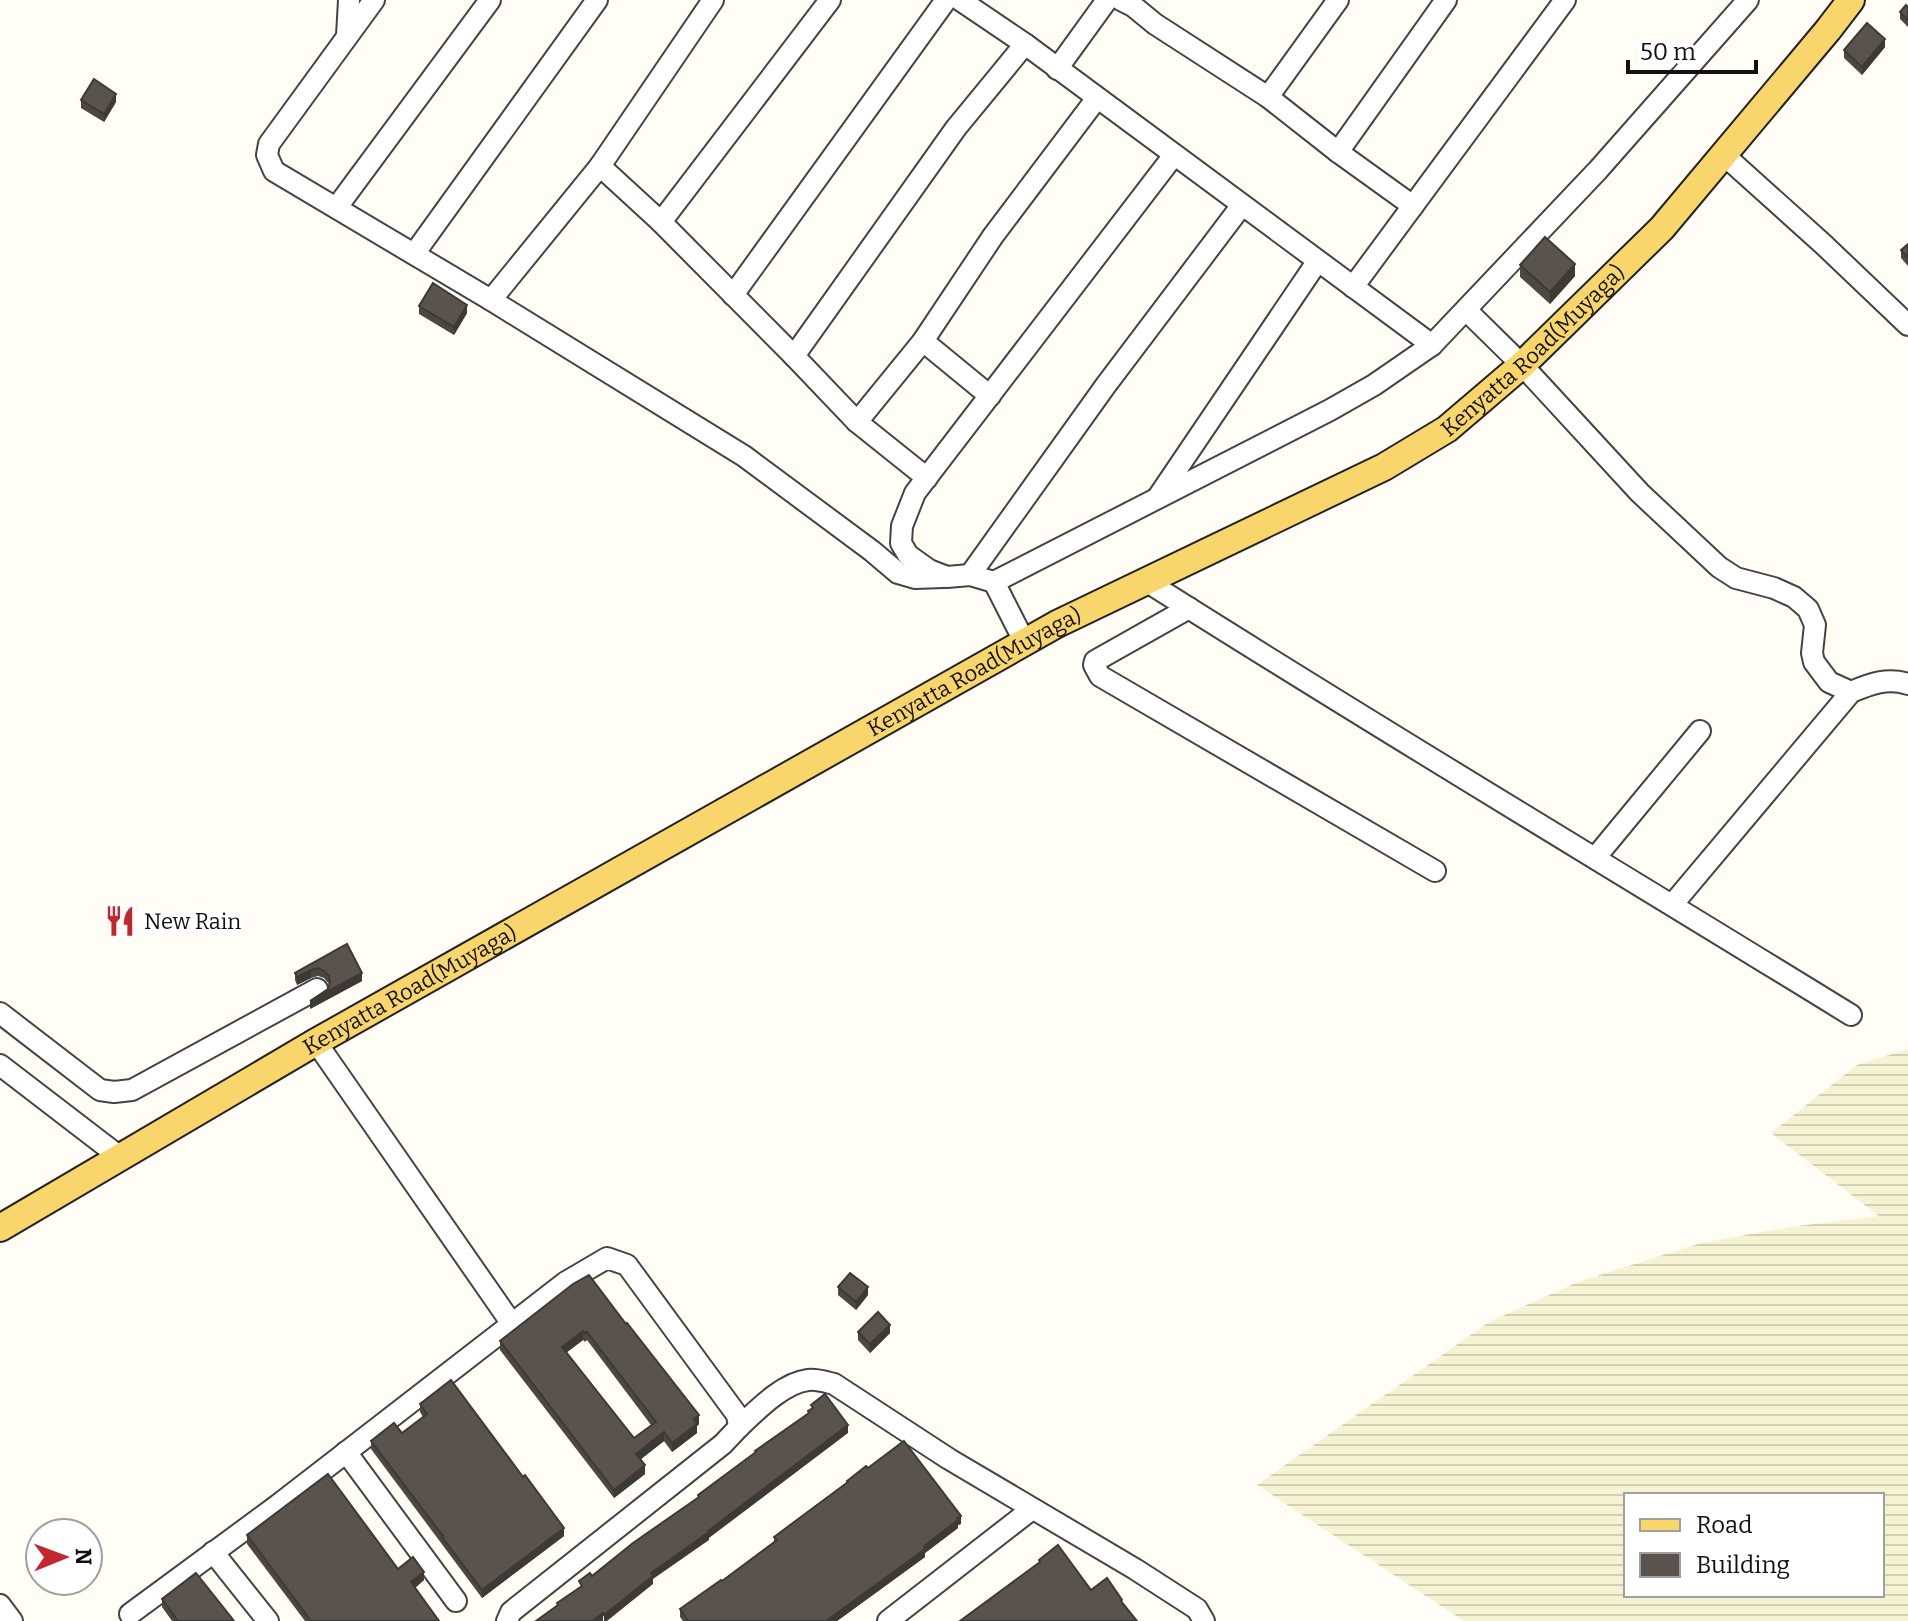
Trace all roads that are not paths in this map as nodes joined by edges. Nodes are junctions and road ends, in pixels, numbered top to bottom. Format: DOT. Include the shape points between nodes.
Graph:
graph roads {
  1 [pos="349,0"];
  2 [pos="374,0"];
  3 [pos="490,0"];
  4 [pos="597,0"];
  5 [pos="713,0"];
  6 [pos="830,0"];
  7 [pos="946,0"];
  8 [pos="960,0"];
  9 [pos="1107,0"];
  10 [pos="1121,0"];
  11 [pos="1338,0"];
  12 [pos="1446,0"];
  13 [pos="1565,0"];
  14 [pos="1748,0"];
  15 [pos="1851,0"];
  16 [pos="347,36"];
  17 [pos="1025,44"];
  18 [pos="1057,69"];
  19 [pos="1268,97"];
  20 [pos="1097,98"];
  21 [pos="1338,152"];
  22 [pos="1174,155"];
  23 [pos="1724,155"];
  24 [pos="600,166"];
  25 [pos="1242,205"];
  26 [pos="1413,206"];
  27 [pos="337,207"];
  28 [pos="661,222"];
  29 [pos="414,254"];
  30 [pos="1317,262"];
  31 [pos="1353,287"];
  32 [pos="733,295"];
  33 [pos="491,300"];
  34 [pos="1466,310"];
  35 [pos="1908,325"];
  36 [pos="923,341"];
  37 [pos="1432,345"];
  38 [pos="794,356"];
  39 [pos="1522,365"];
  40 [pos="990,396"];
  41 [pos="857,422"];
  42 [pos="927,478"];
  43 [pos="1158,498"];
  44 [pos="970,575"];
  45 [pos="947,577"];
  46 [pos="1146,581"];
  47 [pos="994,582"];
  48 [pos="1189,608"];
  49 [pos="1025,643"];
  50 [pos="1908,684"];
  51 [pos="1851,692"];
  52 [pos="1700,731"];
  53 [pos="1595,858"];
  54 [pos="1435,871"];
  55 [pos="1672,905"];
  56 [pos="317,989"];
  57 [pos="0,1013"];
  58 [pos="1851,1015"];
  59 [pos="316,1042"];
  60 [pos="0,1065"];
  61 [pos="120,1157"];
  62 [pos="0,1228"];
  63 [pos="512,1324"];
  64 [pos="739,1427"];
  65 [pos="346,1452"];
  66 [pos="1032,1509"];
  67 [pos="213,1552"];
  68 [pos="456,1601"];
  69 [pos="0,1605"];
  70 [pos="129,1619"];
  71 [pos="12,1621"];
  72 [pos="268,1621"];
  73 [pos="507,1621"];
  74 [pos="888,1621"];
  75 [pos="1204,1621"];
  1 -- 16 [label="street"];
  2 -- 16 [label="street"];
  3 -- 27 [label="street"];
  4 -- 29 [label="street"];
  5 -- 24 [label="street"];
  6 -- 28 [label="street"];
  7 -- 32 [label="street"];
  8 -- 17 [label="street"];
  9 -- 18 [label="street"];
  10 -- 19 [label="street"];
  11 -- 19 [label="street"];
  12 -- 21 [label="street"];
  13 -- 26 [label="street"];
  14 -- 34 [label="street"];
  15 -- 23 [label="main road, Kenyatta Road(Muyaga)"];
  16 -- 27 [label="street" via="277,131 267,155 274,171"];
  17 -- 18 [label="street"];
  17 -- 38 [label="street" via="956,128"];
  18 -- 20 [label="street"];
  19 -- 21 [label="street"];
  20 -- 22 [label="street"];
  20 -- 36 [label="street" via="993,236"];
  21 -- 26 [label="street"];
  22 -- 25 [label="street"];
  22 -- 40 [label="street"];
  23 -- 35 [label="street"];
  23 -- 39 [label="main road, Kenyatta Road(Muyaga)" via="1662,228"];
  24 -- 28 [label="street"];
  24 -- 33 [label="street"];
  25 -- 30 [label="street"];
  25 -- 44 [label="street"];
  26 -- 31 [label="street"];
  27 -- 29 [label="street"];
  28 -- 32 [label="street"];
  29 -- 33 [label="street"];
  30 -- 31 [label="street"];
  30 -- 43 [label="street"];
  31 -- 37 [label="street"];
  32 -- 38 [label="street"];
  33 -- 45 [label="street" via="744,456 898,573"];
  34 -- 37 [label="street"];
  34 -- 39 [label="street"];
  36 -- 40 [label="street"];
  36 -- 41 [label="street"];
  37 -- 43 [label="street" via="1330,410"];
  38 -- 41 [label="street"];
  39 -- 46 [label="main road, Kenyatta Road(Muyaga)" via="1447,429 1384,467"];
  39 -- 51 [label="street" via="1640,493 1719,567 1794,597 1808,609 1815,625 1814,662 1829,682"];
  40 -- 42 [label="street"];
  41 -- 42 [label="street"];
  42 -- 45 [label="street" via="915,493 901,543 908,555"];
  43 -- 47 [label="street"];
  44 -- 45 [label="street"];
  44 -- 47 [label="street"];
  46 -- 48 [label="street"];
  46 -- 49 [label="main road, Kenyatta Road(Muyaga)"];
  47 -- 49 [label="street"];
  48 -- 53 [label="street"];
  48 -- 54 [label="street" via="1095,661 1096,671"];
  49 -- 59 [label="main road, Kenyatta Road(Muyaga)"];
  50 -- 51 [label="street" via="1873,682"];
  51 -- 55 [label="street"];
  52 -- 53 [label="street"];
  53 -- 55 [label="street"];
  55 -- 58 [label="street"];
  56 -- 57 [label="street" via="123,1092 100,1090"];
  59 -- 61 [label="main road, Kenyatta Road(Muyaga)"];
  59 -- 63 [label="street"];
  60 -- 61 [label="street"];
  61 -- 62 [label="main road, Kenyatta Road(Muyaga)"];
  63 -- 64 [label="street" via="607,1258 627,1265 737,1415"];
  63 -- 65 [label="street"];
  64 -- 66 [label="street" via="794,1383 812,1379 834,1384"];
  64 -- 73 [label="street" via="511,1612"];
  65 -- 67 [label="street"];
  65 -- 68 [label="street"];
  66 -- 74 [label="street"];
  66 -- 75 [label="street" via="1197,1609"];
  67 -- 70 [label="street"];
  67 -- 72 [label="street"];
  69 -- 71 [label="street"];
}
